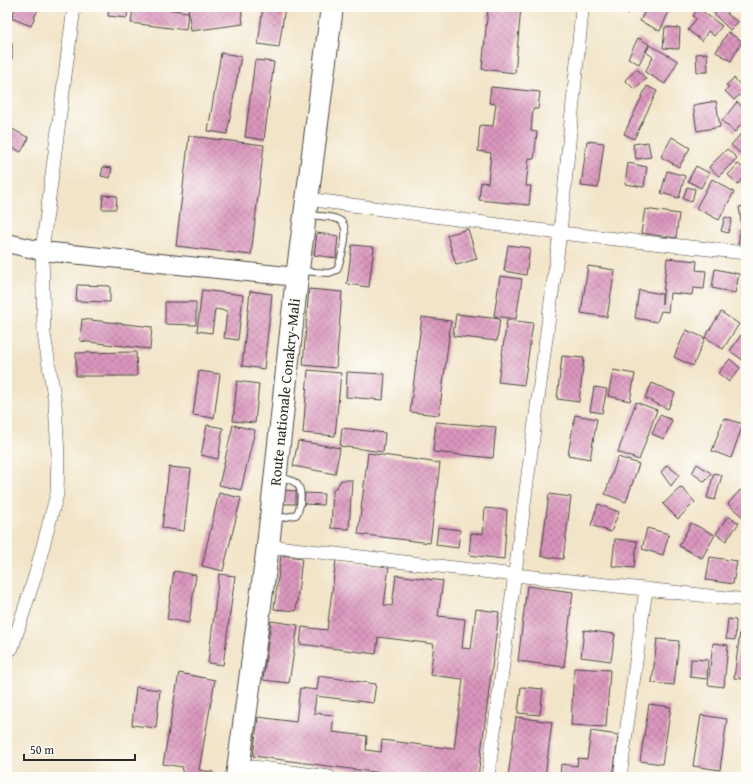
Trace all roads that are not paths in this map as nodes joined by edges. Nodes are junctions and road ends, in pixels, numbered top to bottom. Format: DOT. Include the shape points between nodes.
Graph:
graph roads {
  1 [pos="74,7"];
  2 [pos="332,7"];
  3 [pos="582,8"];
  4 [pos="306,207"];
  5 [pos="560,233"];
  6 [pos="7,243"];
  7 [pos="42,251"];
  8 [pos="746,253"];
  9 [pos="298,274"];
  10 [pos="268,546"];
  11 [pos="515,575"];
  12 [pos="646,589"];
  13 [pos="746,600"];
  14 [pos="7,652"];
  15 [pos="238,771"];
  16 [pos="328,777"];
  17 [pos="488,777"];
  18 [pos="620,777"];
  1 -- 7 [label="street"];
  2 -- 4 [label="highway, Route nationale Conakry-Mali"];
  3 -- 5 [label="street"];
  4 -- 5 [label="street"];
  4 -- 9 [label="highway, Route nationale Conakry-Mali"];
  4 -- 9 [label="lane" via="342,222 345,230 337,270 329,274"];
  5 -- 8 [label="street"];
  5 -- 11 [label="street"];
  6 -- 7 [label="street"];
  7 -- 9 [label="street"];
  7 -- 14 [label="street" via="44,334 55,403 57,494 35,576 12,648"];
  9 -- 10 [label="highway, Route nationale Conakry-Mali"];
  10 -- 11 [label="street"];
  10 -- 15 [label="highway, Route nationale Conakry-Mali"];
  11 -- 12 [label="street"];
  11 -- 17 [label="street"];
  12 -- 13 [label="street"];
  12 -- 18 [label="street"];
  15 -- 16 [label="street"];
}
